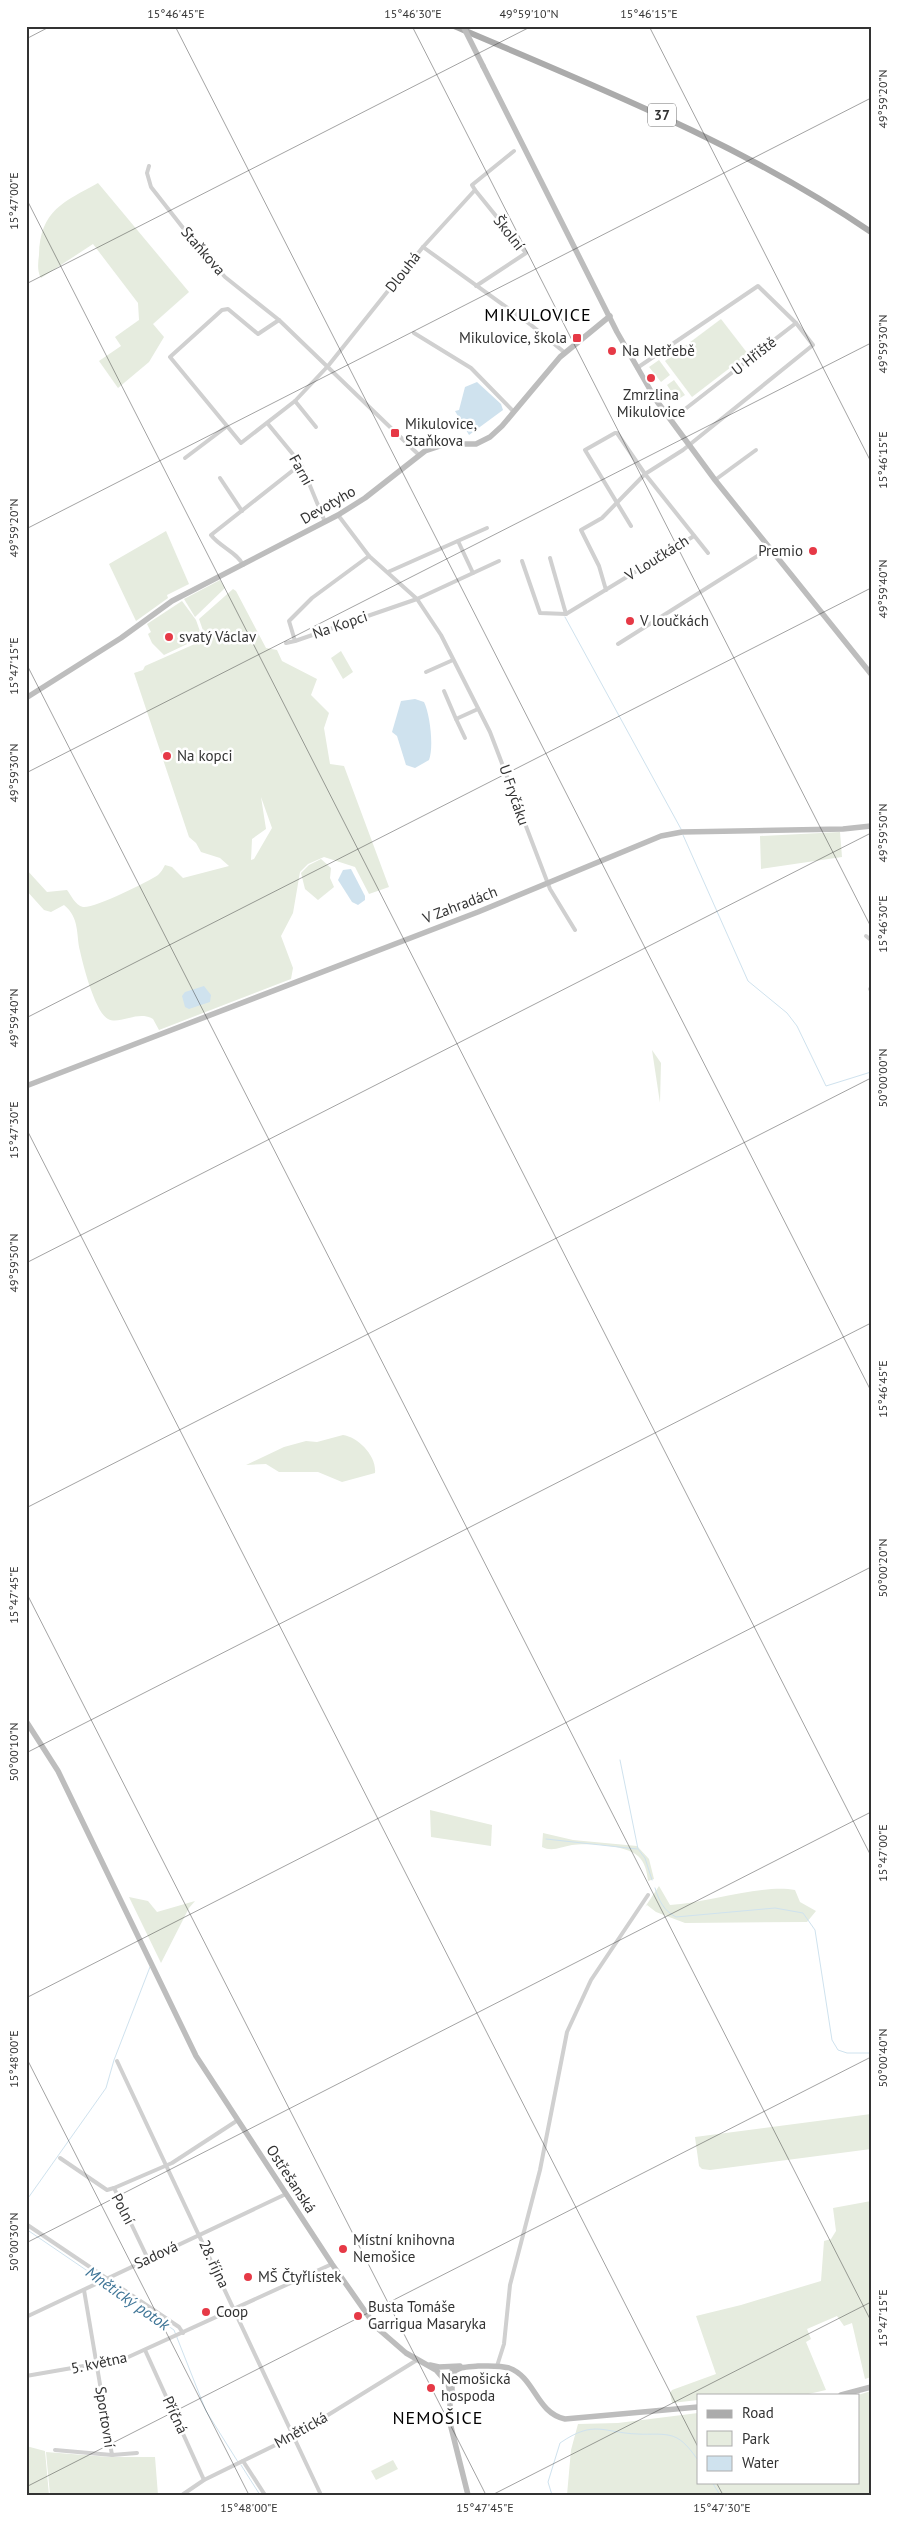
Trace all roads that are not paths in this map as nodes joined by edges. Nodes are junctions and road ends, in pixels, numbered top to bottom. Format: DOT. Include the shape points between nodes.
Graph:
graph roads {
  1 [pos="454,26"];
  2 [pos="463,26"];
  3 [pos="514,151"];
  4 [pos="149,166"];
  5 [pos="475,190"];
  6 [pos="871,232"];
  7 [pos="423,247"];
  8 [pos="476,286"];
  9 [pos="610,316"];
  10 [pos="279,320"];
  11 [pos="796,323"];
  12 [pos="414,333"];
  13 [pos="564,352"];
  14 [pos="328,366"];
  15 [pos="637,368"];
  16 [pos="295,401"];
  17 [pos="513,411"];
  18 [pos="671,421"];
  19 [pos="268,424"];
  20 [pos="226,427"];
  21 [pos="316,427"];
  22 [pos="688,445"];
  23 [pos="756,450"];
  24 [pos="419,455"];
  25 [pos="185,458"];
  26 [pos="301,464"];
  27 [pos="645,474"];
  28 [pos="220,478"];
  29 [pos="715,480"];
  30 [pos="617,502"];
  31 [pos="242,511"];
  32 [pos="338,515"];
  33 [pos="325,522"];
  34 [pos="631,526"];
  35 [pos="488,528"];
  36 [pos="694,536"];
  37 [pos="458,541"];
  38 [pos="770,548"];
  39 [pos="708,553"];
  40 [pos="369,556"];
  41 [pos="550,558"];
  42 [pos="498,561"];
  43 [pos="522,561"];
  44 [pos="243,565"];
  45 [pos="388,572"];
  46 [pos="473,572"];
  47 [pos="606,590"];
  48 [pos="417,599"];
  49 [pos="566,614"];
  50 [pos="295,640"];
  51 [pos="286,644"];
  52 [pos="618,644"];
  53 [pos="453,660"];
  54 [pos="426,672"];
  55 [pos="871,674"];
  56 [pos="444,690"];
  57 [pos="26,698"];
  58 [pos="478,709"];
  59 [pos="456,719"];
  60 [pos="465,738"];
  61 [pos="871,826"];
  62 [pos="547,883"];
  63 [pos="575,930"];
  64 [pos="866,936"];
  65 [pos="871,940"];
  66 [pos="26,1086"];
  67 [pos="26,1721"];
  68 [pos="648,1895"];
  69 [pos="117,2061"];
  70 [pos="238,2120"];
  71 [pos="60,2158"];
  72 [pos="167,2165"];
  73 [pos="114,2188"];
  74 [pos="286,2194"];
  75 [pos="26,2224"];
  76 [pos="29,2230"];
  77 [pos="200,2235"];
  78 [pos="148,2259"];
  79 [pos="332,2264"];
  80 [pos="104,2280"];
  81 [pos="84,2290"];
  82 [pos="235,2310"];
  83 [pos="26,2317"];
  84 [pos="183,2333"];
  85 [pos="145,2350"];
  86 [pos="419,2361"];
  87 [pos="97,2365"];
  88 [pos="445,2366"];
  89 [pos="497,2366"];
  90 [pos="470,2367"];
  91 [pos="452,2374"];
  92 [pos="26,2376"];
  93 [pos="441,2377"];
  94 [pos="871,2387"];
  95 [pos="844,2394"];
  96 [pos="450,2400"];
  97 [pos="697,2407"];
  98 [pos="294,2436"];
  99 [pos="55,2450"];
  100 [pos="137,2453"];
  101 [pos="112,2455"];
  102 [pos="243,2461"];
  103 [pos="204,2480"];
  104 [pos="182,2495"];
  105 [pos="265,2495"];
  106 [pos="322,2495"];
  107 [pos="468,2495"];
  1 -- 6 [label="main road, 37" via="718,142 796,184"];
  2 -- 9 [label="street, bridge"];
  3 -- 5 [label="street, Dlouhá" via="472,186"];
  4 -- 10 [label="street, Staňkova" via="147,172 151,187 198,247 226,277"];
  5 -- 7 [label="street, Dlouhá"];
  5 -- 8 [label="street, Školní" via="526,253"];
  7 -- 8 [label="street"];
  7 -- 14 [label="street, Dlouhá"];
  8 -- 13 [label="street"];
  9 -- 13 [label="street, Devotyho"];
  9 -- 15 [label="street"];
  10 -- 14 [label="street, Staňkova"];
  10 -- 20 [label="street, Dlouhá" via="258,334 228,309 222,310 170,357"];
  11 -- 15 [label="street" via="758,286"];
  11 -- 18 [label="street, U Hřiště"];
  11 -- 22 [label="street, V Loučkách" via="813,345"];
  12 -- 17 [label="street" via="471,368"];
  13 -- 17 [label="street, Devotyho"];
  14 -- 16 [label="street, Dlouhá"];
  14 -- 24 [label="street, Staňkova"];
  15 -- 18 [label="street"];
  16 -- 19 [label="street, Dlouhá"];
  16 -- 21 [label="street"];
  17 -- 24 [label="street, Devotyho" via="498,430 479,443 441,445"];
  18 -- 22 [label="street"];
  19 -- 20 [label="street, Dlouhá" via="242,443"];
  19 -- 26 [label="street, Farní"];
  20 -- 25 [label="street"];
  22 -- 27 [label="street, V Loučkách"];
  22 -- 29 [label="street"];
  23 -- 29 [label="street"];
  24 -- 32 [label="street, Devotyho"];
  26 -- 31 [label="street"];
  26 -- 33 [label="street, Farní"];
  27 -- 30 [label="street, V Loučkách"];
  27 -- 30 [label="street, V Loučkách" via="617,432 585,450"];
  27 -- 36 [label="street, V Loučkách"];
  28 -- 31 [label="street"];
  29 -- 38 [label="street"];
  30 -- 34 [label="street, V Loučkách"];
  30 -- 47 [label="street, V Loučkách" via="602,518 581,530 599,566"];
  31 -- 44 [label="street" via="211,535 218,545 240,559"];
  32 -- 33 [label="street, Devotyho"];
  32 -- 40 [label="street"];
  33 -- 44 [label="street, Devotyho"];
  35 -- 37 [label="street"];
  36 -- 39 [label="street"];
  36 -- 47 [label="street, V Loučkách"];
  37 -- 45 [label="street"];
  37 -- 46 [label="street"];
  38 -- 52 [label="street"];
  38 -- 55 [label="street"];
  40 -- 45 [label="street"];
  40 -- 50 [label="street, Na Kopci" via="312,598 289,621"];
  41 -- 49 [label="street"];
  42 -- 46 [label="street, Na Kopci"];
  43 -- 49 [label="street" via="540,612"];
  44 -- 57 [label="street, Devotyho" via="165,605 121,638"];
  45 -- 48 [label="street"];
  46 -- 48 [label="street, Na Kopci"];
  47 -- 49 [label="street, V Loučkách"];
  48 -- 50 [label="street, Na Kopci"];
  48 -- 53 [label="street, U Fryčáku"];
  50 -- 51 [label="street"];
  53 -- 54 [label="street"];
  53 -- 58 [label="street, U Fryčáku"];
  56 -- 59 [label="street"];
  58 -- 59 [label="street"];
  58 -- 62 [label="street, U Fryčáku" via="490,732"];
  59 -- 60 [label="street"];
  61 -- 62 [label="street, V Zahradách" via="682,832 654,838"];
  62 -- 63 [label="street, U Fryčáku"];
  62 -- 66 [label="street, V Zahradách"];
  64 -- 65 [label="street"];
  67 -- 70 [label="street, Ostřešanská" via="58,1771 196,2056"];
  68 -- 89 [label="street" via="591,1980 567,2032 536,2188 510,2285 504,2344"];
  69 -- 72 [label="street, 28. října"];
  70 -- 72 [label="street"];
  70 -- 74 [label="street, Ostřešanská"];
  71 -- 73 [label="street, Polní" via="107,2190"];
  72 -- 73 [label="street"];
  72 -- 77 [label="street, 28. října"];
  73 -- 78 [label="street, Polní"];
  74 -- 77 [label="street, Sadová"];
  74 -- 79 [label="street, Ostřešanská"];
  75 -- 76 [label="street"];
  76 -- 80 [label="street"];
  77 -- 78 [label="street, Sadová"];
  77 -- 82 [label="street, 28. října"];
  78 -- 80 [label="street, Sadová"];
  79 -- 82 [label="street, 5. května"];
  79 -- 86 [label="street, Ostřešanská" via="380,2332"];
  80 -- 81 [label="street, Sadová"];
  80 -- 84 [label="street" via="179,2327"];
  81 -- 83 [label="street, Sadová"];
  81 -- 87 [label="street, Sportovní"];
  82 -- 84 [label="street, 5. května"];
  82 -- 98 [label="street, 28. října"];
  84 -- 85 [label="street, 5. května"];
  85 -- 87 [label="street, 5. května" via="124,2360"];
  85 -- 103 [label="street, Příčná"];
  86 -- 88 [label="street"];
  86 -- 93 [label="street, Ostřešanská" via="436,2370"];
  86 -- 98 [label="street, Mnětická"];
  87 -- 92 [label="street, 5. května"];
  87 -- 101 [label="street, Sportovní"];
  88 -- 90 [label="street"];
  88 -- 91 [label="street"];
  88 -- 93 [label="street" via="439,2370"];
  89 -- 90 [label="street"];
  89 -- 97 [label="street" via="511,2369 521,2376 543,2407 556,2417 570,2420"];
  90 -- 91 [label="street"];
  91 -- 93 [label="street" via="448,2379"];
  91 -- 96 [label="street"];
  93 -- 96 [label="street" via="450,2391"];
  94 -- 95 [label="street"];
  96 -- 107 [label="street" via="450,2423"];
  98 -- 102 [label="street, Mnětická"];
  98 -- 106 [label="street, 28. října"];
  99 -- 101 [label="street, Sportovní"];
  100 -- 101 [label="street, Sportovní"];
  102 -- 103 [label="street, Mnětická"];
  102 -- 105 [label="street"];
  103 -- 104 [label="street, Mnětická"];
}
